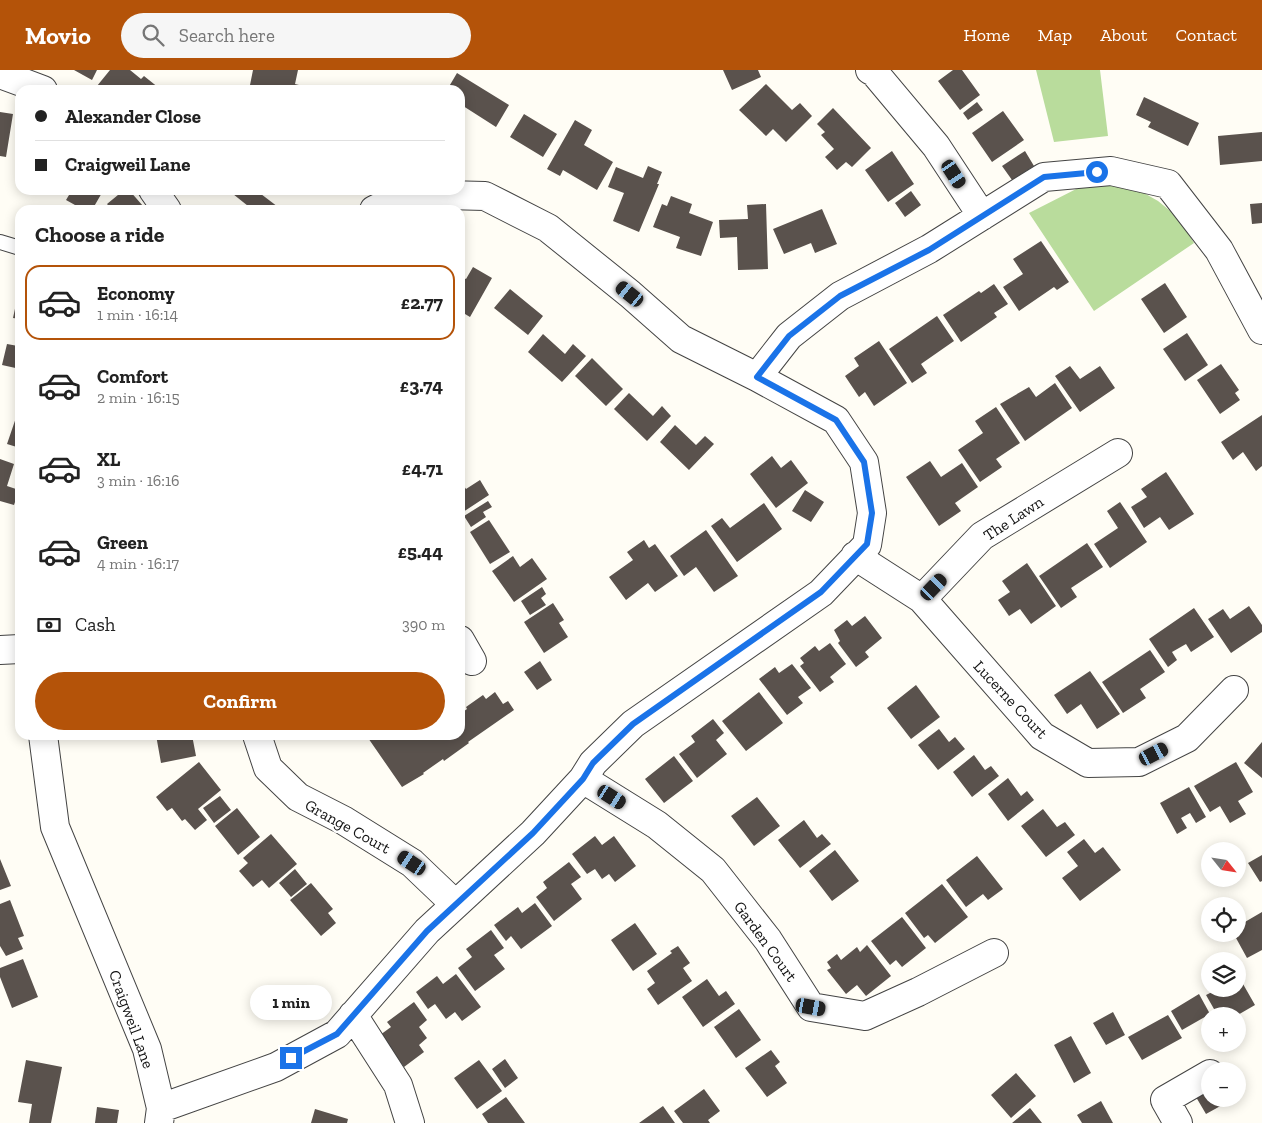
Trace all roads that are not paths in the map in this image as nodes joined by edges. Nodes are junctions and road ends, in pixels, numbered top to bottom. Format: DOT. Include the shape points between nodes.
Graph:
graph roads {
  1 [pos="870,70"];
  2 [pos="0,74"];
  3 [pos="30,85"];
  4 [pos="404,195"];
  5 [pos="446,195"];
  6 [pos="384,205"];
  7 [pos="982,216"];
  8 [pos="0,242"];
  9 [pos="15,246"];
  10 [pos="1262,330"];
  11 [pos="757,377"];
  12 [pos="1118,453"];
  13 [pos="855,556"];
  14 [pos="922,599"];
  15 [pos="15,649"];
  16 [pos="0,650"];
  17 [pos="1234,690"];
  18 [pos="44,740"];
  19 [pos="259,740"];
  20 [pos="583,779"];
  21 [pos="455,904"];
  22 [pos="994,953"];
  23 [pos="353,1015"];
  24 [pos="1201,1079"];
  25 [pos="160,1116"];
  26 [pos="410,1123"];
  27 [pos="1178,1123"];
  1 -- 7 [label="street" via="936,146"];
  2 -- 3 [label="street"];
  4 -- 6 [label="street, Craigweil Lane"];
  5 -- 11 [label="street, Craigweil Lane" via="485,196 548,228 681,339"];
  7 -- 10 [label="street" via="1044,177 1111,171 1168,184 1219,250"];
  7 -- 11 [label="street" via="929,250 840,296 789,336"];
  8 -- 9 [label="lane"];
  11 -- 13 [label="street, Craigweil Lane" via="836,420 864,462 872,513 867,544"];
  12 -- 14 [label="street, The Lawn" via="982,536"];
  13 -- 14 [label="street, Lucerne Court"];
  13 -- 20 [label="street, Craigweil Lane" via="821,592 633,724 593,763"];
  14 -- 17 [label="street, Lucerne Court" via="1042,736 1088,763 1139,762 1147,758 1186,738"];
  15 -- 16 [label="street"];
  18 -- 25 [label="street, Craigweil Lane" via="55,827 146,1049"];
  19 -- 21 [label="street, Grange Court" via="268,768 298,797 343,820 412,863"];
  20 -- 21 [label="street, Craigweil Lane" via="533,833"];
  20 -- 22 [label="street, Garden Court" via="657,825 713,870 768,940 811,1007 865,1016"];
  21 -- 23 [label="street, Craigweil Lane"];
  23 -- 25 [label="street, Craigweil Lane" via="337,1034 276,1066"];
  23 -- 26 [label="street" via="398,1085"];
  24 -- 27 [label="street" via="1165,1100"];
}
